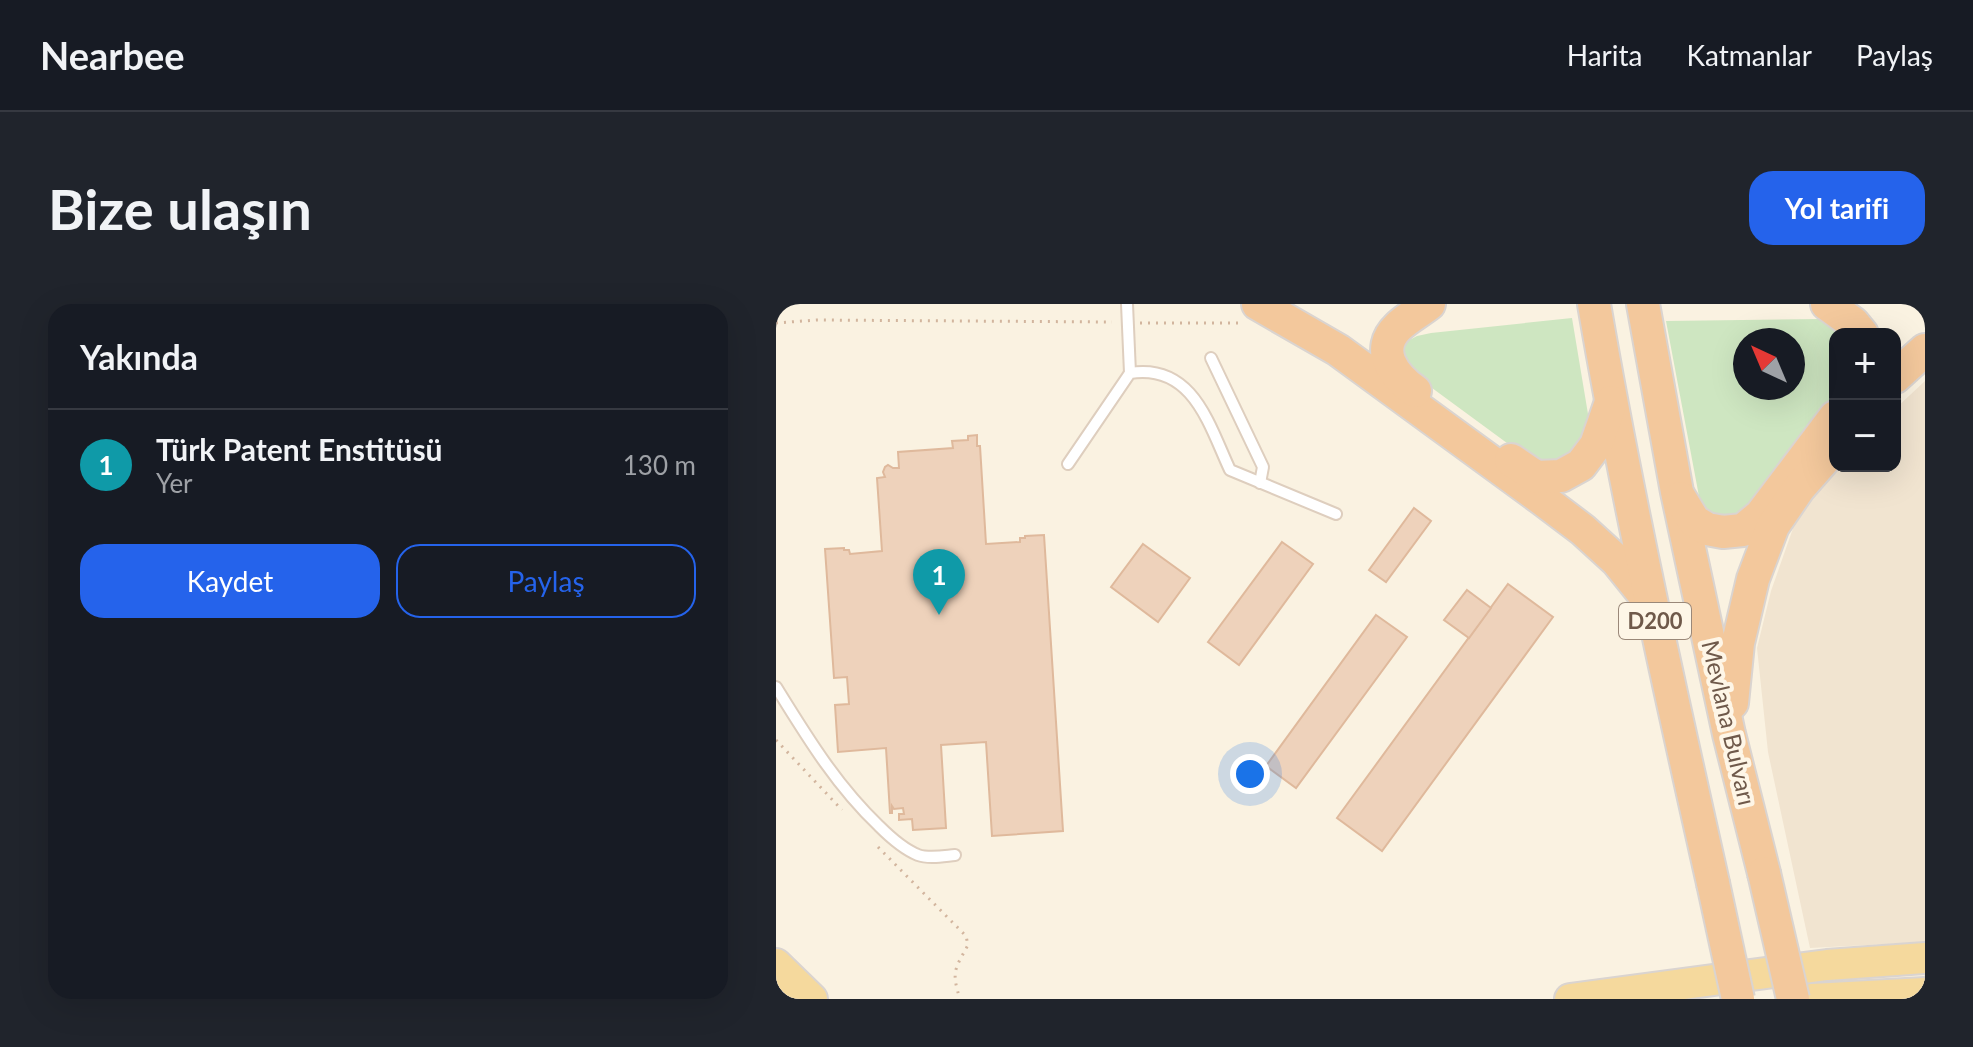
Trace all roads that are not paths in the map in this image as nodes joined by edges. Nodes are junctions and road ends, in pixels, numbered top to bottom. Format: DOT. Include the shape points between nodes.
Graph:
graph roads {
  1 [pos="1127,304"];
  2 [pos="1429,304"];
  3 [pos="1594,304"];
  4 [pos="1643,304"];
  5 [pos="1827,304"];
  6 [pos="1248,314"];
  7 [pos="1857,328"];
  8 [pos="1925,350"];
  9 [pos="1211,358"];
  10 [pos="1901,372"];
  11 [pos="1130,373"];
  12 [pos="1611,402"];
  13 [pos="1829,425"];
  14 [pos="1829,454"];
  15 [pos="1068,464"];
  16 [pos="1260,483"];
  17 [pos="1677,492"];
  18 [pos="1336,514"];
  19 [pos="1651,604"];
  20 [pos="776,687"];
  21 [pos="1729,734"];
  22 [pos="955,855"];
  23 [pos="1925,958"];
  24 [pos="776,964"];
  25 [pos="1925,993"];
  26 [pos="812,999"];
  27 [pos="1570,999"];
  28 [pos="1738,999"];
  29 [pos="1793,999"];
  30 [pos="1812,999"];
  1 -- 11 [label="lane"];
  2 -- 12 [label="highway" via="1389,338 1391,367 1400,380 1536,477 1561,476 1581,465 1596,445"];
  3 -- 12 [label="highway, Mevlana Bulvarı / D200"];
  4 -- 17 [label="highway, Mevlana Bulvarı / D200"];
  5 -- 7 [label="highway"];
  6 -- 19 [label="highway" via="1338,350 1583,530 1617,561"];
  8 -- 10 [label="highway"];
  9 -- 16 [label="lane" via="1263,467"];
  11 -- 15 [label="lane"];
  11 -- 16 [label="lane" via="1164,374 1185,387 1230,470"];
  12 -- 19 [label="highway, Mevlana Bulvarı / D200"];
  13 -- 17 [label="highway" via="1761,515 1743,530 1707,529 1694,521"];
  14 -- 21 [label="highway" via="1773,526 1753,579 1738,643"];
  16 -- 18 [label="lane"];
  17 -- 21 [label="highway, Mevlana Bulvarı / D200"];
  19 -- 28 [label="highway, Mevlana Bulvarı / D200, bridge"];
  20 -- 22 [label="lane" via="832,775 885,832 922,856"];
  21 -- 29 [label="highway, Mevlana Bulvarı / D200, bridge"];
  23 -- 27 [label="main road" via="1827,965"];
  24 -- 26 [label="main road"];
  25 -- 30 [label="main road"];
}
